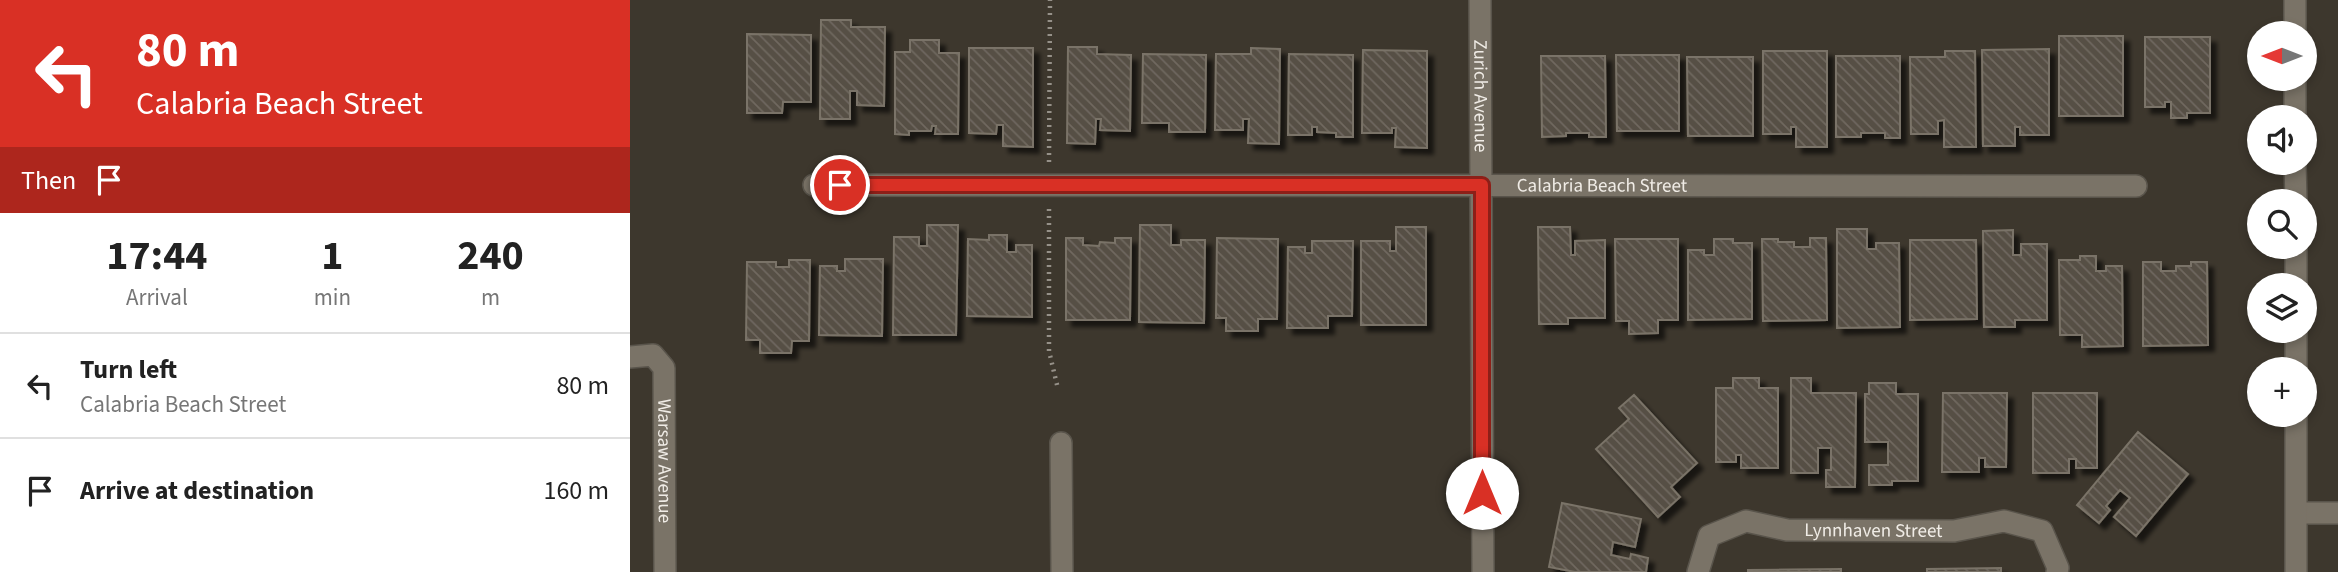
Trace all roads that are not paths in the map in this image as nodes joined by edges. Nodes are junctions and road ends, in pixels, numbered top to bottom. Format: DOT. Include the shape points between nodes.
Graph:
graph roads {
  1 [pos="1480,0"];
  2 [pos="2295,0"];
  3 [pos="2295,21"];
  4 [pos="814,185"];
  5 [pos="1482,185"];
  6 [pos="2136,186"];
  7 [pos="630,356"];
  8 [pos="2297,427"];
  9 [pos="1061,443"];
  10 [pos="2297,513"];
  11 [pos="2338,513"];
  12 [pos="665,572"];
  13 [pos="1062,572"];
  14 [pos="1483,572"];
  15 [pos="1698,572"];
  16 [pos="2057,572"];
  17 [pos="2296,572"];
  1 -- 5 [label="street, Zurich Avenue"];
  2 -- 3 [label="street"];
  4 -- 5 [label="street, Calabria Beach Street"];
  5 -- 6 [label="street, Calabria Beach Street"];
  5 -- 14 [label="street, Zurich Avenue"];
  7 -- 12 [label="street, Warsaw Avenue" via="653,355 664,368"];
  8 -- 10 [label="street"];
  9 -- 13 [label="street"];
  10 -- 11 [label="street"];
  10 -- 17 [label="street"];
  15 -- 16 [label="street, Lynnhaven Street" via="1709,536 1746,521 1787,530 1954,531 2004,521 2042,531"];
}
